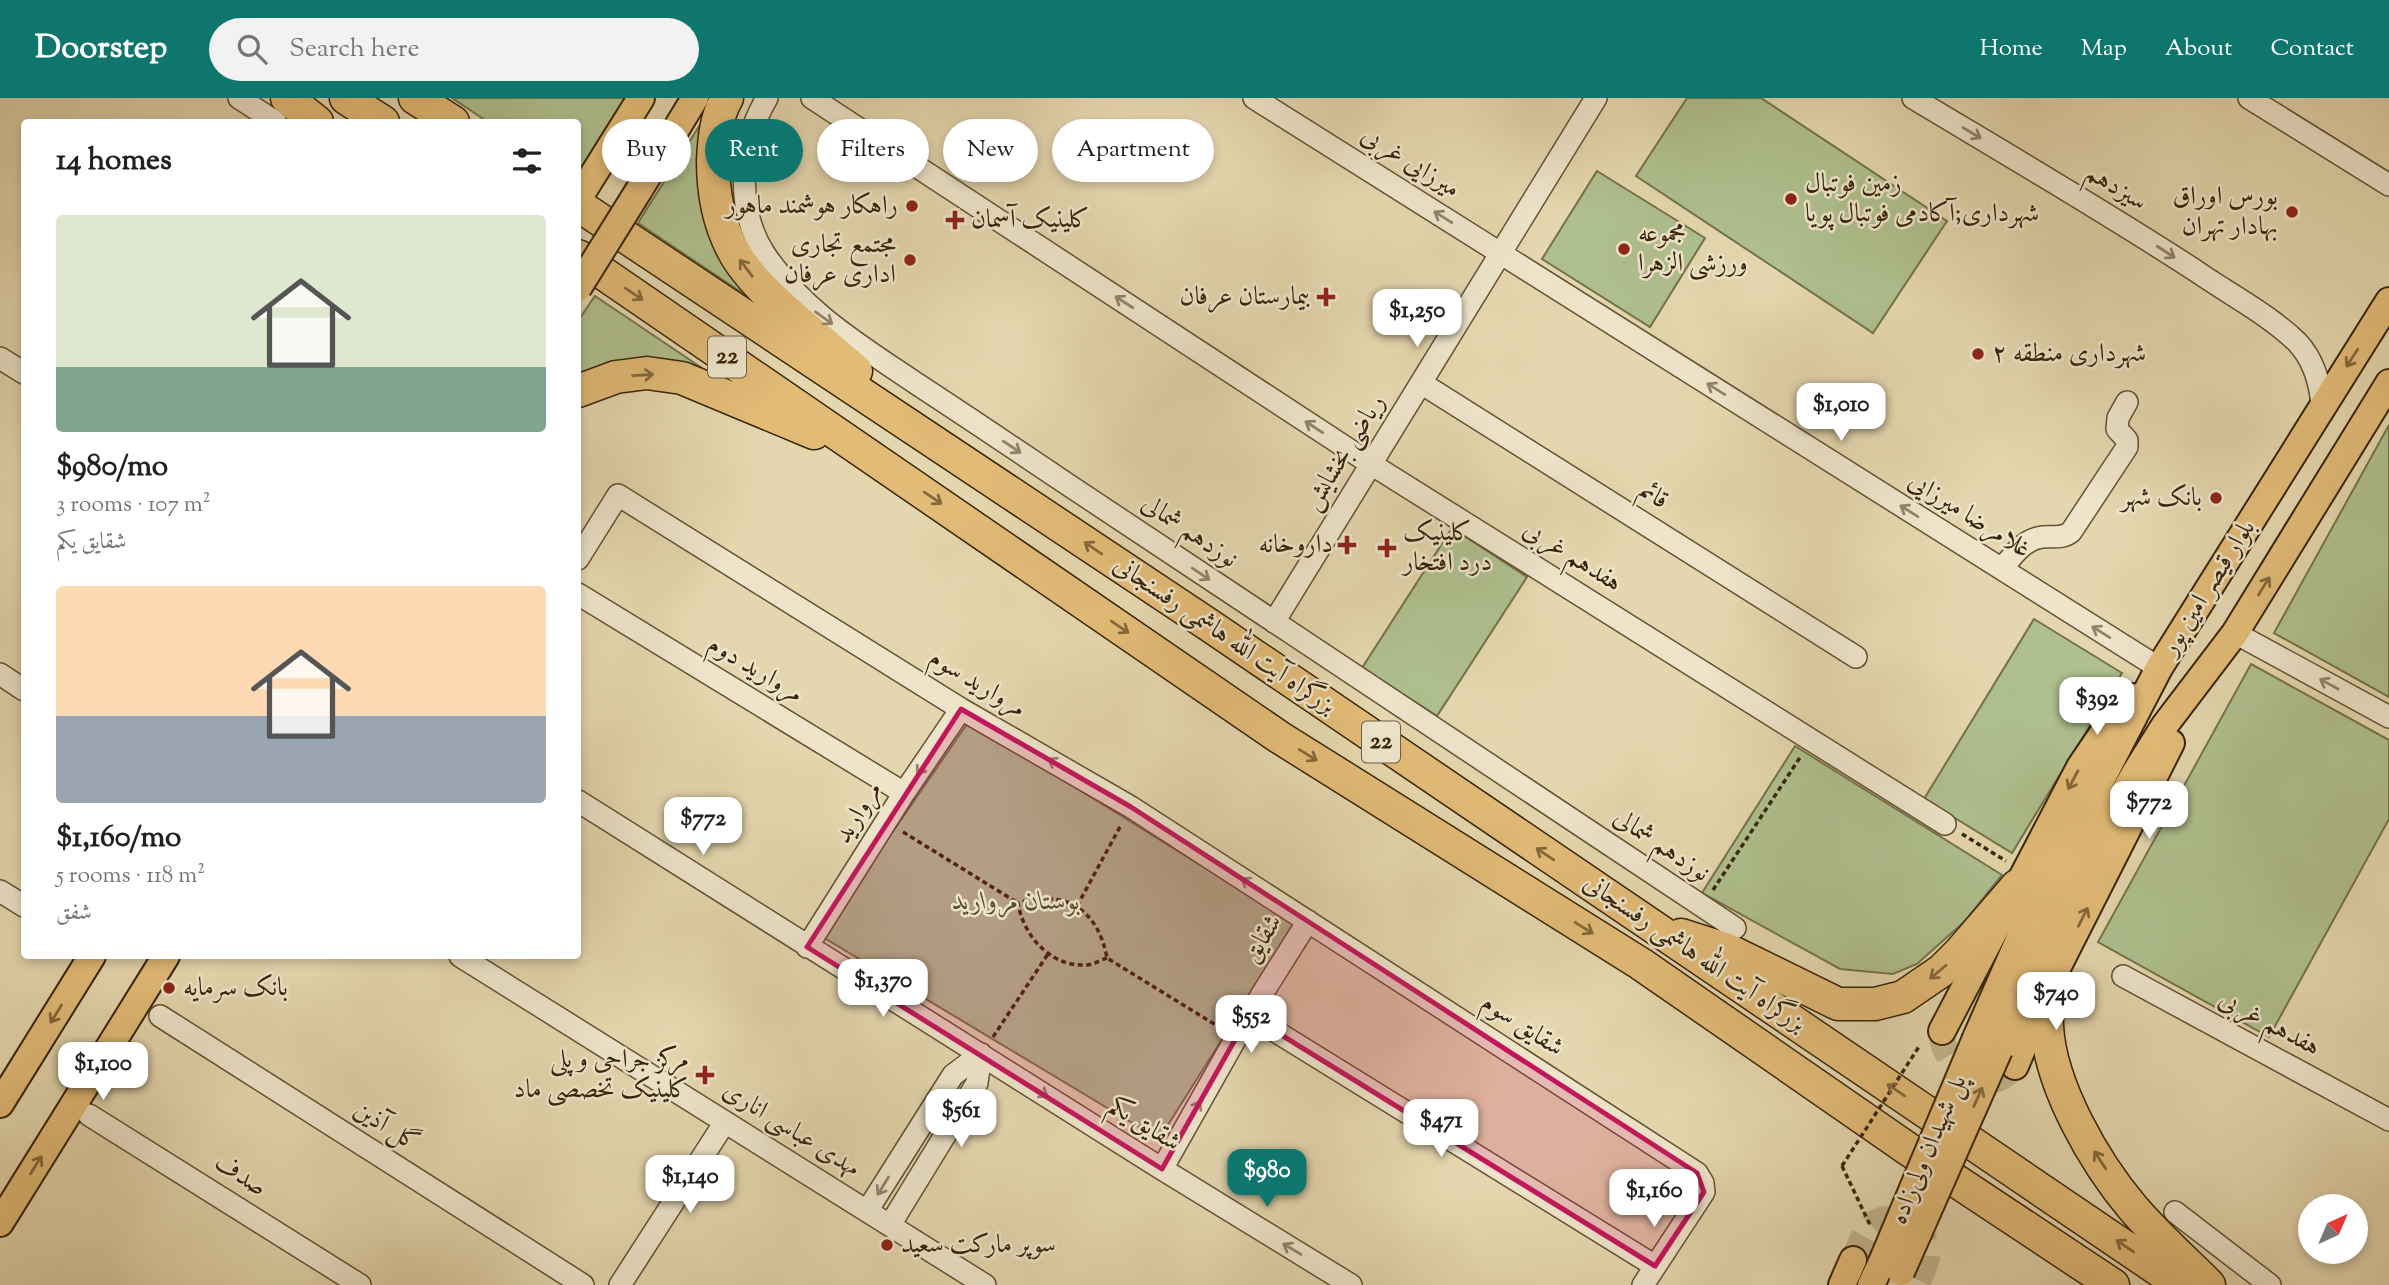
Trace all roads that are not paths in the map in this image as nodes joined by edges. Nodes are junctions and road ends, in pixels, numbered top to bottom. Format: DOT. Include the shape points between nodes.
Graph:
graph roads {
  1 [pos="239,98"];
  2 [pos="287,98"];
  3 [pos="346,98"];
  4 [pos="415,98"];
  5 [pos="641,98"];
  6 [pos="695,98"];
  7 [pos="727,98"];
  8 [pos="768,98"];
  9 [pos="812,98"];
  10 [pos="1254,98"];
  11 [pos="1913,98"];
  12 [pos="2249,98"];
  13 [pos="1589,101"];
  14 [pos="271,119"];
  15 [pos="313,119"];
  16 [pos="378,119"];
  17 [pos="448,119"];
  18 [pos="2389,185"];
  19 [pos="581,194"];
  20 [pos="581,207"];
  21 [pos="1500,253"];
  22 [pos="581,258"];
  23 [pos="581,283"];
  24 [pos="2389,301"];
  25 [pos="0,358"];
  26 [pos="21,371"];
  27 [pos="1421,383"];
  28 [pos="2389,383"];
  29 [pos="581,390"];
  30 [pos="2127,402"];
  31 [pos="2322,405"];
  32 [pos="940,447"];
  33 [pos="876,460"];
  34 [pos="1371,464"];
  35 [pos="581,554"];
  36 [pos="2002,569"];
  37 [pos="581,596"];
  38 [pos="1273,622"];
  39 [pos="2235,633"];
  40 [pos="1856,657"];
  41 [pos="2159,668"];
  42 [pos="0,674"];
  43 [pos="2199,681"];
  44 [pos="21,688"];
  45 [pos="961,709"];
  46 [pos="2389,717"];
  47 [pos="904,793"];
  48 [pos="581,804"];
  49 [pos="1945,824"];
  50 [pos="2021,879"];
  51 [pos="0,891"];
  52 [pos="21,904"];
  53 [pos="1308,921"];
  54 [pos="1648,924"];
  55 [pos="1735,928"];
  56 [pos="807,947"];
  57 [pos="90,959"];
  58 [pos="164,959"];
  59 [pos="465,959"];
  60 [pos="2123,976"];
  61 [pos="2052,978"];
  62 [pos="1249,1015"];
  63 [pos="160,1016"];
  64 [pos="1942,1031"];
  65 [pos="1997,1051"];
  66 [pos="981,1054"];
  67 [pos="0,1104"];
  68 [pos="89,1115"];
  69 [pos="2389,1120"];
  70 [pos="725,1122"];
  71 [pos="1161,1169"];
  72 [pos="867,1211"];
  73 [pos="2175,1212"];
  74 [pos="0,1223"];
  75 [pos="890,1225"];
  76 [pos="1853,1261"];
  77 [pos="1655,1266"];
  78 [pos="1887,1276"];
  79 [pos="360,1285"];
  80 [pos="583,1285"];
  81 [pos="620,1285"];
  82 [pos="985,1285"];
  83 [pos="1350,1285"];
  84 [pos="1643,1285"];
  85 [pos="1842,1285"];
  86 [pos="2113,1285"];
  87 [pos="2181,1285"];
  88 [pos="2209,1285"];
  89 [pos="2270,1285"];
  1 -- 14 [label="street"];
  2 -- 15 [label="highway"];
  3 -- 16 [label="highway"];
  4 -- 17 [label="highway"];
  5 -- 19 [label="main road"];
  6 -- 23 [label="main road, bridge"];
  32 -- 7 [label="highway, one-way" via="775,300 733,251 715,200 713,170 713,141"];
  8 -- 38 [label="street, نوزدهم شمالی, one-way" via="746,152 747,206 762,250 811,309"];
  34 -- 9 [label="street, هفدهم غربی, one-way"];
  21 -- 10 [label="street, میرزایی غربی, one-way"];
  11 -- 31 [label="street, سیزدهم, one-way" via="2152,243 2278,326 2313,365"];
  12 -- 18 [label="street"];
  13 -- 21 [label="street, ریاضی بخشایش"];
  20 -- 32 [label="highway, بزرگراه آیت الله هاشمی رفسنجانی / 22"];
  21 -- 27 [label="street, ریاضی بخشایش"];
  36 -- 21 [label="street, غلامرضا میرزایی, one-way"];
  22 -- 33 [label="highway, بزرگراه آیت الله هاشمی رفسنجانی / 22, one-way"];
  24 -- 31 [label="main road, بلوار قیصر امین پور, one-way"];
  25 -- 26 [label="street"];
  27 -- 34 [label="street, ریاضی بخشایش"];
  27 -- 40 [label="street, قائم"];
  39 -- 28 [label="main road, بلوار قیصر امین پور, one-way"];
  29 -- 33 [label="highway, one-way" via="616,377 647,373 682,377"];
  30 -- 36 [label="street" via="2117,429 2127,447 2071,531 2021,546"];
  31 -- 41 [label="main road, بلوار قیصر امین پور"];
  54 -- 32 [label="highway, بزرگراه آیت الله هاشمی رفسنجانی / 22, one-way"];
  33 -- 86 [label="highway, بزرگراه آیت الله هاشمی رفسنجانی / 22, one-way" via="1279,737 1641,964"];
  34 -- 38 [label="street, ریاضی بخشایش"];
  34 -- 49 [label="street, هفدهم غربی"];
  35 -- 45 [label="street, مروارید سوم" via="618,495"];
  41 -- 36 [label="street, غلامرضا میرزایی, one-way"];
  37 -- 47 [label="street, مروارید دوم"];
  38 -- 55 [label="street, نوزدهم شمالی"];
  39 -- 43 [label="main road, بلوار قیصر امین پور"];
  46 -- 39 [label="street, one-way"];
  41 -- 50 [label="main road, one-way" via="2118,711 2080,767"];
  41 -- 65 [label="main road, بلوار قیصر امین پور" via="2023,931"];
  42 -- 44 [label="street"];
  61 -- 43 [label="main road, one-way"];
  43 -- 65 [label="main road, بلوار قیصر امین پور" via="2165,725 2093,848"];
  45 -- 47 [label="street, مروارید, one-way"];
  53 -- 45 [label="street, مروارید سوم, one-way" via="1131,807"];
  47 -- 56 [label="street, مروارید"];
  48 -- 56 [label="street, شقایق یکم"];
  50 -- 54 [label="highway, one-way" via="1941,971 1903,997 1875,1004 1838,1004 1728,950"];
  50 -- 64 [label="main road"];
  51 -- 52 [label="street"];
  53 -- 62 [label="street, شقایق"];
  53 -- 77 [label="street, شقایق سوم" via="1697,1173 1704,1192"];
  87 -- 54 [label="highway, بزرگراه آیت الله هاشمی رفسنجانی / 22, one-way"];
  56 -- 66 [label="street, شقایق یکم"];
  57 -- 67 [label="main road, one-way"];
  74 -- 58 [label="main road, one-way"];
  59 -- 70 [label="street, مهدی عباسی اناری"];
  60 -- 69 [label="street, هفدهم غربی"];
  61 -- 65 [label="main road"];
  88 -- 61 [label="highway, one-way" via="2133,1208 2075,1118 2059,1084 2046,1024"];
  71 -- 62 [label="street, شقایق, one-way"];
  62 -- 77 [label="street"];
  63 -- 80 [label="street, گل آذین"];
  65 -- 78 [label="main road, پل شهیدان ولی‌زاده, bridge"];
  66 -- 71 [label="street, شقایق یکم, one-way"];
  66 -- 72 [label="street, one-way" via="953,1075"];
  66 -- 75 [label="street" via="977,1083"];
  68 -- 79 [label="street, صدف"];
  70 -- 72 [label="street, مهدی عباسی اناری"];
  70 -- 81 [label="street"];
  83 -- 71 [label="street, شقایق یکم, one-way"];
  72 -- 75 [label="street, مهدی عباسی اناری"];
  73 -- 89 [label="street"];
  75 -- 82 [label="street, مهدی عباسی اناری"];
  76 -- 85 [label="main road"];
  77 -- 84 [label="street"];
}
